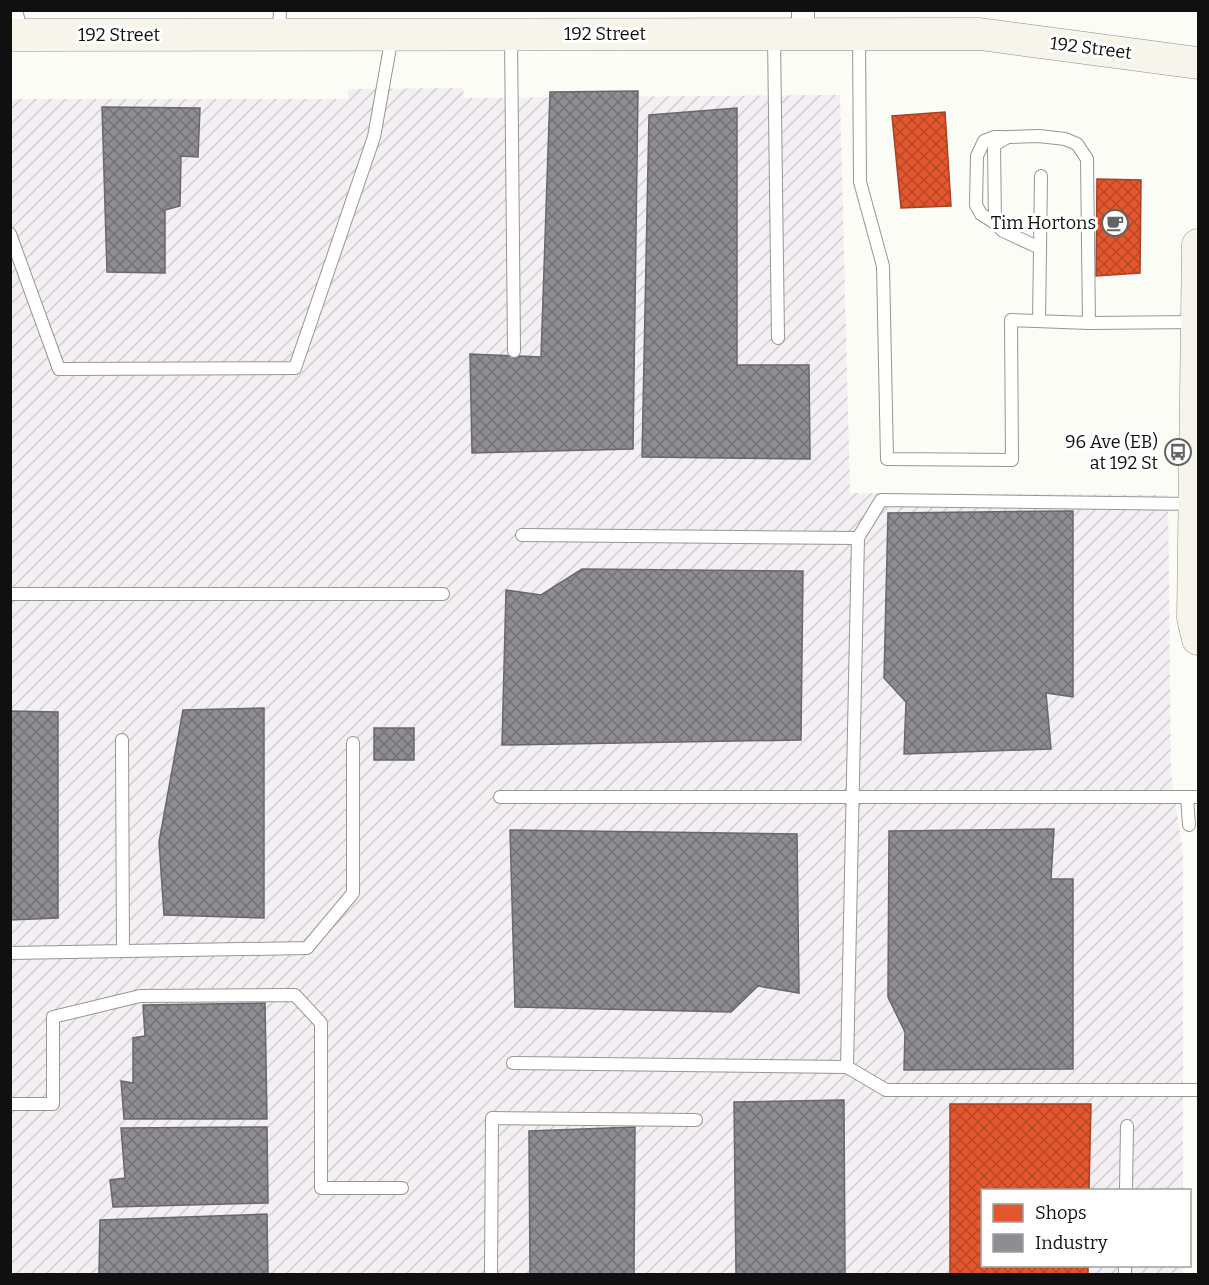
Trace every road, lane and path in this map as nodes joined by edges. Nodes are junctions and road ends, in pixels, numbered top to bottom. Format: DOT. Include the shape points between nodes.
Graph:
graph roads {
  1 [pos="280,23"];
  2 [pos="793,26"];
  3 [pos="16,27"];
  4 [pos="860,33"];
  5 [pos="392,35"];
  6 [pos="511,35"];
  7 [pos="1198,63"];
  8 [pos="1008,137"];
  9 [pos="1041,176"];
  10 [pos="995,223"];
  11 [pos="10,234"];
  12 [pos="1198,245"];
  13 [pos="1040,248"];
  14 [pos="1039,321"];
  15 [pos="1197,322"];
  16 [pos="1089,323"];
  17 [pos="778,338"];
  18 [pos="514,351"];
  19 [pos="1195,504"];
  20 [pos="522,535"];
  21 [pos="858,538"];
  22 [pos="10,594"];
  23 [pos="443,594"];
  24 [pos="1198,639"];
  25 [pos="122,740"];
  26 [pos="354,743"];
  27 [pos="500,797"];
  28 [pos="852,797"];
  29 [pos="1193,797"];
  30 [pos="1189,825"];
  31 [pos="123,951"];
  32 [pos="10,953"];
  33 [pos="513,1063"];
  34 [pos="847,1067"];
  35 [pos="1198,1090"];
  36 [pos="10,1104"];
  37 [pos="696,1120"];
  38 [pos="1126,1126"];
  39 [pos="402,1188"];
  40 [pos="1126,1189"];
  41 [pos="491,1275"];
  1 -- 3 [label="main road, 192 Street"];
  1 -- 5 [label="main road, 192 Street"];
  2 -- 4 [label="main road, 192 Street"];
  2 -- 6 [label="main road, 192 Street"];
  2 -- 17 [label="lane"];
  4 -- 7 [label="main road, 192 Street" via="980,34"];
  4 -- 14 [label="lane" via="860,182 883,266 886,459 1012,460 1011,320"];
  5 -- 6 [label="main road, 192 Street"];
  5 -- 11 [label="lane" via="374,136 295,368 59,369"];
  6 -- 18 [label="lane"];
  8 -- 10 [label="lane" via="994,145"];
  8 -- 10 [label="lane" via="994,136 984,141 977,156 976,204 981,214"];
  8 -- 16 [label="lane" via="1065,139 1077,144 1087,159"];
  9 -- 13 [label="lane"];
  10 -- 13 [label="lane" via="1003,231"];
  12 -- 15 [label="main road"];
  13 -- 14 [label="lane"];
  14 -- 16 [label="lane"];
  15 -- 16 [label="lane"];
  15 -- 19 [label="main road"];
  19 -- 21 [label="lane" via="880,500"];
  19 -- 24 [label="main road" via="1193,618"];
  20 -- 21 [label="lane"];
  21 -- 28 [label="lane"];
  22 -- 23 [label="lane"];
  25 -- 31 [label="lane"];
  26 -- 31 [label="lane" via="353,893 307,948"];
  27 -- 28 [label="lane"];
  28 -- 29 [label="lane"];
  28 -- 34 [label="lane"];
  29 -- 30 [label="lane"];
  31 -- 32 [label="lane"];
  33 -- 34 [label="lane"];
  34 -- 35 [label="lane" via="886,1090"];
  36 -- 39 [label="lane" via="53,1104 53,1017 140,996 295,995 321,1023 321,1188"];
  37 -- 41 [label="lane" via="492,1118"];
  38 -- 40 [label="lane"];
}
